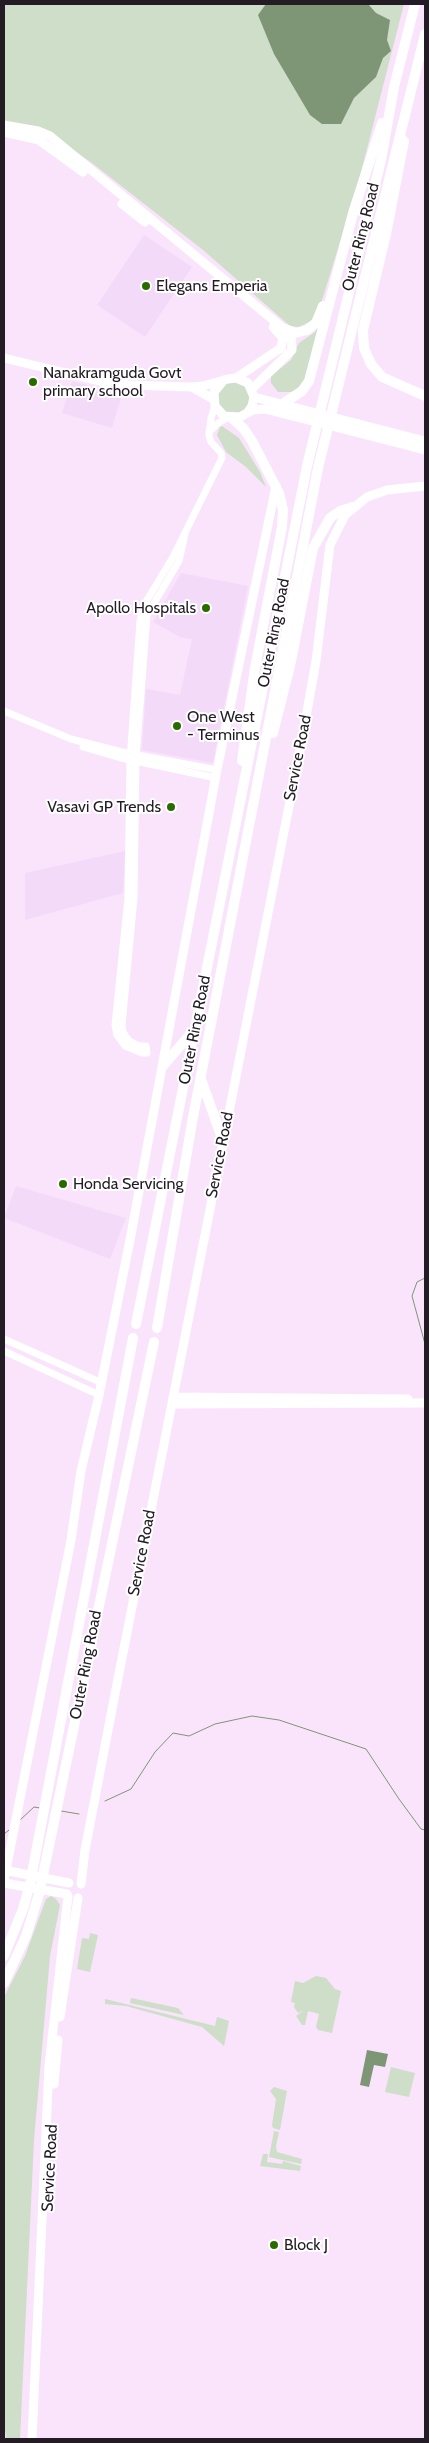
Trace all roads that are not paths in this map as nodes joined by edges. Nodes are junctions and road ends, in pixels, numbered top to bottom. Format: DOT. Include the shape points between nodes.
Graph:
graph roads {
  1 [pos="415,4"];
  2 [pos="425,34"];
  3 [pos="4,125"];
  4 [pos="4,132"];
  5 [pos="96,179"];
  6 [pos="370,180"];
  7 [pos="391,185"];
  8 [pos="354,213"];
  9 [pos="284,334"];
  10 [pos="4,358"];
  11 [pos="236,378"];
  12 [pos="224,380"];
  13 [pos="192,387"];
  14 [pos="253,393"];
  15 [pos="425,396"];
  16 [pos="214,403"];
  17 [pos="281,405"];
  18 [pos="247,413"];
  19 [pos="230,418"];
  20 [pos="209,432"];
  21 [pos="425,440"];
  22 [pos="425,450"];
  23 [pos="276,486"];
  24 [pos="425,486"];
  25 [pos="353,507"];
  26 [pos="4,711"];
  27 [pos="4,716"];
  28 [pos="133,757"];
  29 [pos="217,774"];
  30 [pos="235,825"];
  31 [pos="249,827"];
  32 [pos="119,1021"];
  33 [pos="195,1028"];
  34 [pos="163,1066"];
  35 [pos="200,1078"];
  36 [pos="223,1141"];
  37 [pos="163,1194"];
  38 [pos="179,1196"];
  39 [pos="136,1324"];
  40 [pos="157,1328"];
  41 [pos="133,1338"];
  42 [pos="4,1339"];
  43 [pos="154,1342"];
  44 [pos="4,1351"];
  45 [pos="32,1352"];
  46 [pos="26,1362"];
  47 [pos="102,1383"];
  48 [pos="99,1395"];
  49 [pos="425,1398"];
  50 [pos="173,1401"];
  51 [pos="425,1403"];
  52 [pos="4,1876"];
  53 [pos="69,1883"];
  54 [pos="81,1884"];
  55 [pos="68,1895"];
  56 [pos="78,1898"];
  57 [pos="4,1956"];
  58 [pos="4,1983"];
  59 [pos="38,2354"];
  60 [pos="32,2439"];
  61 [pos="37,2439"];
  1 -- 6 [label="highway, Outer Ring Road"];
  2 -- 7 [label="highway, Outer Ring Road"];
  3 -- 5 [label="main road" via="50,136"];
  4 -- 5 [label="main road" via="39,140"];
  5 -- 9 [label="main road"];
  6 -- 8 [label="highway"];
  6 -- 30 [label="highway, Outer Ring Road" via="314,431"];
  7 -- 15 [label="highway" via="363,330 364,348 382,377"];
  7 -- 31 [label="highway, Outer Ring Road" via="326,434"];
  8 -- 9 [label="highway" via="344,230 316,323 301,333"];
  8 -- 17 [label="highway" via="309,381 302,391"];
  9 -- 11 [label="main road" via="283,343 276,352"];
  9 -- 14 [label="main road" via="291,336 292,350"];
  10 -- 13 [label="main road" via="102,382"];
  11 -- 12 [label="main road"];
  11 -- 14 [label="main road" via="248,383"];
  12 -- 13 [label="main road"];
  12 -- 16 [label="main road" via="214,392"];
  13 -- 16 [label="main road"];
  14 -- 17 [label="main road"];
  14 -- 18 [label="main road" via="252,406"];
  16 -- 19 [label="main road" via="219,412"];
  16 -- 20 [label="street"];
  17 -- 21 [label="main road"];
  18 -- 19 [label="main road"];
  18 -- 22 [label="main road" via="265,409"];
  19 -- 20 [label="street"];
  19 -- 23 [label="highway" via="248,435"];
  20 -- 28 [label="street" via="211,442 222,458 185,534 179,561 143,622"];
  23 -- 29 [label="main road"];
  23 -- 30 [label="highway" via="283,518 255,668"];
  24 -- 25 [label="main road, Service Road" via="387,490 367,497"];
  25 -- 31 [label="highway" via="340,510 330,518 314,548 287,681"];
  25 -- 36 [label="main road, Service Road" via="345,515 330,546 316,661 301,746"];
  26 -- 28 [label="street" via="71,739"];
  27 -- 28 [label="street" via="70,743"];
  28 -- 29 [label="street"];
  28 -- 32 [label="street" via="134,898"];
  29 -- 34 [label="main road"];
  30 -- 33 [label="highway, Outer Ring Road"];
  31 -- 35 [label="highway, Outer Ring Road"];
  32 -- 32 [label="street" via="127,1039 136,1045 146,1046 147,1053 125,1046 117,1035"];
  33 -- 34 [label="highway"];
  33 -- 37 [label="highway, Outer Ring Road"];
  34 -- 47 [label="main road"];
  35 -- 36 [label="highway"];
  35 -- 38 [label="highway, Outer Ring Road"];
  36 -- 50 [label="main road, Service Road"];
  37 -- 38 [label="highway"];
  37 -- 39 [label="highway, Outer Ring Road"];
  38 -- 40 [label="highway, Outer Ring Road"];
  41 -- 57 [label="highway, Outer Ring Road" via="28,1892"];
  42 -- 45 [label="street"];
  43 -- 58 [label="highway, Outer Ring Road" via="40,1894 26,1936"];
  44 -- 46 [label="street"];
  45 -- 46 [label="street"];
  45 -- 47 [label="street"];
  46 -- 48 [label="street"];
  47 -- 48 [label="main road"];
  48 -- 52 [label="main road" via="81,1471 71,1540"];
  49 -- 50 [label="main road"];
  50 -- 51 [label="main road"];
  50 -- 54 [label="main road, Service Road"];
  52 -- 53 [label="main road"];
  52 -- 55 [label="main road"];
  53 -- 54 [label="main road"];
  53 -- 55 [label="main road" via="66,1888"];
  54 -- 56 [label="main road, Service Road" via="83,1892"];
  55 -- 56 [label="main road"];
  55 -- 59 [label="main road, Service Road" via="49,2066"];
  56 -- 59 [label="main road, Service Road" via="58,2038"];
  59 -- 60 [label="main road, Service Road"];
  59 -- 61 [label="main road, Service Road"];
}
